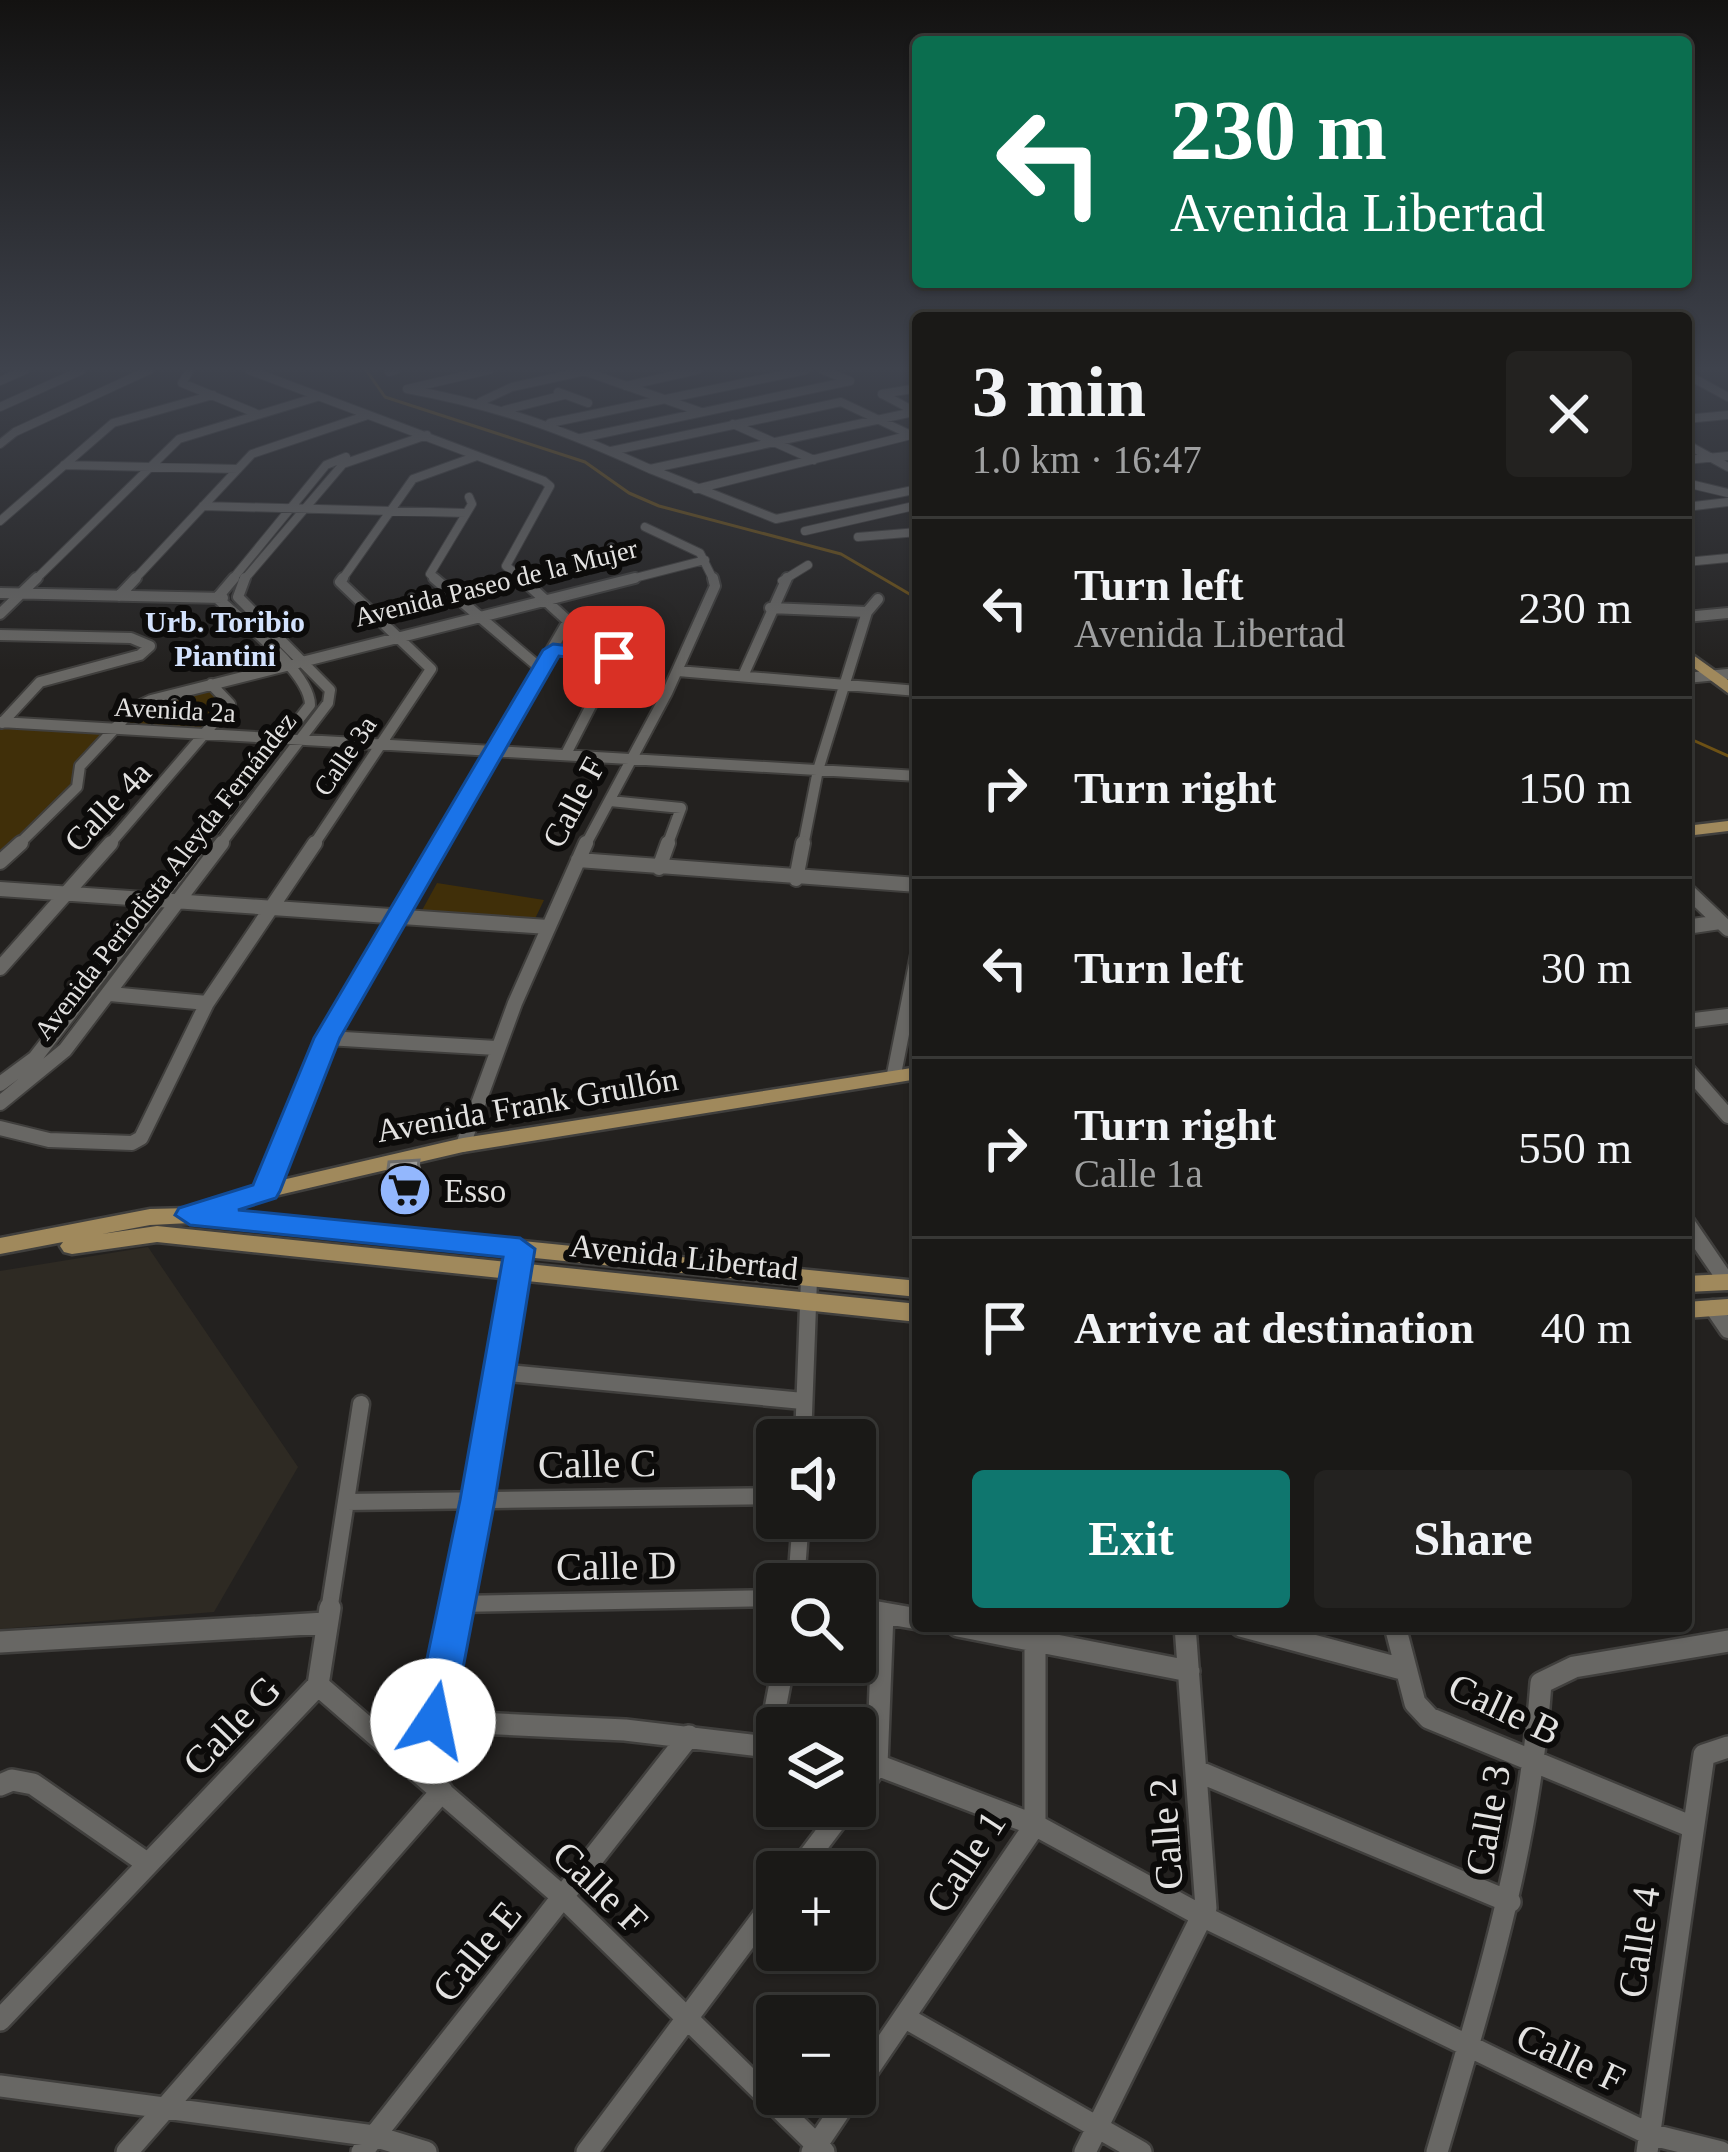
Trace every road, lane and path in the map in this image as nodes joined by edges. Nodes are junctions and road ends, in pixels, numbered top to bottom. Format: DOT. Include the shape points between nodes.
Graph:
graph roads {
  1 [pos="58,470"];
  2 [pos="145,470"];
  3 [pos="237,470"];
  4 [pos="338,470"];
  5 [pos="437,470"];
  6 [pos="512,470"];
  7 [pos="653,470"];
  8 [pos="772,470"];
  9 [pos="1692,485"];
  10 [pos="696,489"];
  11 [pos="912,490"];
  12 [pos="900,493"];
  13 [pos="469,497"];
  14 [pos="1728,498"];
  15 [pos="912,501"];
  16 [pos="0,502"];
  17 [pos="21,502"];
  18 [pos="203,506"];
  19 [pos="912,506"];
  20 [pos="1692,506"];
  21 [pos="297,508"];
  22 [pos="390,511"];
  23 [pos="466,514"];
  24 [pos="0,521"];
  25 [pos="645,527"];
  26 [pos="805,532"];
  27 [pos="912,532"];
  28 [pos="858,537"];
  29 [pos="1692,552"];
  30 [pos="704,558"];
  31 [pos="1728,558"];
  32 [pos="1703,560"];
  33 [pos="1692,561"];
  34 [pos="808,566"];
  35 [pos="0,590"];
  36 [pos="23,591"];
  37 [pos="121,594"];
  38 [pos="238,595"];
  39 [pos="218,596"];
  40 [pos="543,598"];
  41 [pos="878,599"];
  42 [pos="770,608"];
  43 [pos="867,612"];
  44 [pos="1728,613"];
  45 [pos="0,614"];
  46 [pos="477,615"];
  47 [pos="1692,616"];
  48 [pos="0,635"];
  49 [pos="394,636"];
  50 [pos="553,650"];
  51 [pos="1692,659"];
  52 [pos="292,660"];
  53 [pos="540,668"];
  54 [pos="677,671"];
  55 [pos="1720,675"];
  56 [pos="743,676"];
  57 [pos="210,683"];
  58 [pos="847,685"];
  59 [pos="1728,688"];
  60 [pos="912,690"];
  61 [pos="1,722"];
  62 [pos="108,730"];
  63 [pos="206,735"];
  64 [pos="287,740"];
  65 [pos="302,740"];
  66 [pos="380,745"];
  67 [pos="492,749"];
  68 [pos="566,754"];
  69 [pos="634,758"];
  70 [pos="818,770"];
  71 [pos="912,776"];
  72 [pos="610,802"];
  73 [pos="1728,826"];
  74 [pos="1692,830"];
  75 [pos="578,860"];
  76 [pos="0,862"];
  77 [pos="659,868"];
  78 [pos="796,879"];
  79 [pos="912,885"];
  80 [pos="0,889"];
  81 [pos="62,893"];
  82 [pos="1692,895"];
  83 [pos="156,900"];
  84 [pos="179,902"];
  85 [pos="272,909"];
  86 [pos="393,917"];
  87 [pos="1724,925"];
  88 [pos="548,927"];
  89 [pos="1692,927"];
  90 [pos="0,968"];
  91 [pos="110,994"];
  92 [pos="207,1003"];
  93 [pos="912,1014"];
  94 [pos="1728,1016"];
  95 [pos="1692,1020"];
  96 [pos="327,1038"];
  97 [pos="496,1048"];
  98 [pos="906,1073"];
  99 [pos="1692,1075"];
  100 [pos="0,1084"];
  101 [pos="0,1102"];
  102 [pos="1728,1116"];
  103 [pos="0,1128"];
  104 [pos="463,1144"];
  105 [pos="265,1191"];
  106 [pos="190,1215"];
  107 [pos="1692,1231"];
  108 [pos="157,1234"];
  109 [pos="0,1246"];
  110 [pos="0,1258"];
  111 [pos="517,1259"];
  112 [pos="1727,1282"];
  113 [pos="1692,1284"];
  114 [pos="912,1289"];
  115 [pos="807,1291"];
  116 [pos="1721,1308"];
  117 [pos="912,1312"];
  118 [pos="1728,1330"];
  119 [pos="498,1372"];
  120 [pos="803,1401"];
  121 [pos="361,1404"];
  122 [pos="803,1419"];
  123 [pos="756,1496"];
  124 [pos="478,1500"];
  125 [pos="346,1502"];
  126 [pos="756,1598"];
  127 [pos="457,1604"];
  128 [pos="876,1612"];
  129 [pos="883,1613"];
  130 [pos="912,1618"];
  131 [pos="325,1623"];
  132 [pos="1000,1632"];
  133 [pos="1186,1632"];
  134 [pos="1264,1632"];
  135 [pos="1396,1632"];
  136 [pos="1728,1641"];
  137 [pos="0,1642"];
  138 [pos="1035,1642"];
  139 [pos="1406,1670"];
  140 [pos="1189,1671"];
  141 [pos="318,1685"];
  142 [pos="872,1707"];
  143 [pos="433,1721"];
  144 [pos="689,1736"];
  145 [pos="756,1745"];
  146 [pos="1721,1747"];
  147 [pos="1535,1764"];
  148 [pos="876,1767"];
  149 [pos="1197,1772"];
  150 [pos="422,1774"];
  151 [pos="0,1785"];
  152 [pos="442,1791"];
  153 [pos="1035,1825"];
  154 [pos="1690,1826"];
  155 [pos="831,1827"];
  156 [pos="813,1851"];
  157 [pos="148,1864"];
  158 [pos="565,1899"];
  159 [pos="1510,1903"];
  160 [pos="1202,1916"];
  161 [pos="756,1926"];
  162 [pos="904,2017"];
  163 [pos="686,2019"];
  164 [pos="0,2020"];
  165 [pos="1467,2048"];
  166 [pos="876,2058"];
  167 [pos="0,2086"];
  168 [pos="162,2110"];
  169 [pos="838,2115"];
  170 [pos="1097,2129"];
  171 [pos="1648,2143"];
  172 [pos="368,2144"];
  173 [pos="817,2150"];
  174 [pos="127,2152"];
  175 [pos="426,2152"];
  176 [pos="587,2152"];
  177 [pos="1085,2152"];
  178 [pos="1142,2152"];
  179 [pos="1437,2152"];
  180 [pos="1720,2152"];
  1 -- 17 [label="street"];
  2 -- 36 [label="street"];
  3 -- 18 [label="street"];
  4 -- 21 [label="street"];
  5 -- 22 [label="street, Calle 3a" via="413,479"];
  6 -- 40 [label="street" via="550,486 506,566"];
  7 -- 10 [label="street"];
  8 -- 10 [label="street"];
  9 -- 14 [label="street"];
  10 -- 12 [label="street" via="776,519"];
  11 -- 12 [label="street"];
  12 -- 15 [label="street"];
  13 -- 23 [label="street"];
  14 -- 20 [label="street"];
  16 -- 17 [label="street"];
  17 -- 24 [label="street"];
  18 -- 21 [label="street"];
  18 -- 37 [label="street"];
  19 -- 26 [label="street"];
  21 -- 22 [label="street"];
  21 -- 38 [label="street"];
  21 -- 39 [label="street"];
  22 -- 23 [label="street"];
  22 -- 49 [label="street, Calle 3a" via="340,582"];
  23 -- 46 [label="street" via="430,574"];
  25 -- 30 [label="street"];
  27 -- 28 [label="street"];
  29 -- 32 [label="street"];
  30 -- 40 [label="street, Avenida Paseo de la Mujer"];
  30 -- 54 [label="street, Calle F" via="715,586"];
  31 -- 32 [label="street"];
  32 -- 33 [label="street"];
  34 -- 42 [label="street" via="782,580"];
  35 -- 36 [label="street"];
  36 -- 37 [label="street"];
  36 -- 45 [label="street"];
  37 -- 39 [label="street"];
  38 -- 39 [label="street"];
  38 -- 52 [label="street, Avenida Periodista Aleyda Fernández"];
  39 -- 52 [label="street, Avenida Periodista Aleyda Fernández"];
  40 -- 46 [label="street, Avenida Paseo de la Mujer"];
  40 -- 50 [label="street" via="568,622"];
  41 -- 43 [label="street"];
  42 -- 43 [label="street"];
  42 -- 56 [label="street"];
  43 -- 58 [label="street"];
  44 -- 47 [label="street"];
  46 -- 49 [label="street, Avenida Paseo de la Mujer"];
  46 -- 53 [label="street"];
  48 -- 61 [label="street" via="131,638 150,646 40,682"];
  49 -- 52 [label="street, Avenida Paseo de la Mujer"];
  49 -- 66 [label="street, Calle 3a" via="431,669"];
  50 -- 53 [label="street"];
  50 -- 68 [label="street" via="614,661"];
  51 -- 55 [label="main road"];
  52 -- 57 [label="street, Avenida Paseo de la Mujer"];
  52 -- 64 [label="street, Avenida Periodista Aleyda Fernández" via="312,698"];
  52 -- 65 [label="street, Avenida Periodista Aleyda Fernández" via="331,690"];
  53 -- 67 [label="street"];
  54 -- 56 [label="street"];
  54 -- 69 [label="street, Calle F"];
  55 -- 59 [label="main road"];
  56 -- 58 [label="street"];
  57 -- 62 [label="street, Avenida Paseo de la Mujer" via="134,708"];
  57 -- 63 [label="street, Calle 4a" via="230,704"];
  58 -- 60 [label="street"];
  58 -- 70 [label="street"];
  61 -- 62 [label="street, Avenida 2a"];
  62 -- 63 [label="street, Avenida 2a"];
  62 -- 76 [label="street, Avenida Paseo de la Mujer" via="80,766 77,787"];
  63 -- 64 [label="street, Avenida 2a"];
  63 -- 81 [label="street, Calle 4a" via="124,834"];
  64 -- 65 [label="street, Avenida 2a"];
  64 -- 83 [label="street, Avenida Periodista Aleyda Fernández"];
  65 -- 66 [label="street, Avenida 2a"];
  65 -- 84 [label="street, Avenida Periodista Aleyda Fernández"];
  66 -- 67 [label="street, Avenida 2a"];
  66 -- 85 [label="street, Calle 3a"];
  67 -- 68 [label="street, Avenida 2a"];
  67 -- 86 [label="street"];
  68 -- 69 [label="street, Avenida 2a"];
  69 -- 70 [label="street, Avenida 2a"];
  69 -- 72 [label="street, Calle F"];
  70 -- 71 [label="street, Avenida 2a"];
  70 -- 78 [label="street"];
  72 -- 75 [label="street, Calle F"];
  72 -- 77 [label="street" via="681,808"];
  73 -- 74 [label="main road"];
  75 -- 77 [label="street"];
  75 -- 88 [label="street, Calle F"];
  77 -- 78 [label="street"];
  78 -- 79 [label="street"];
  80 -- 81 [label="street"];
  81 -- 83 [label="street"];
  81 -- 90 [label="street, Calle 4a"];
  82 -- 87 [label="street"];
  83 -- 84 [label="street"];
  83 -- 100 [label="street, Avenida Periodista Aleyda Fernández" via="35,1058"];
  84 -- 85 [label="street"];
  84 -- 91 [label="street, Avenida Periodista Aleyda Fernández"];
  85 -- 86 [label="street"];
  85 -- 92 [label="street, Calle 3a"];
  86 -- 88 [label="street"];
  86 -- 96 [label="street"];
  87 -- 89 [label="street"];
  88 -- 97 [label="street, Calle F"];
  91 -- 92 [label="street"];
  91 -- 101 [label="street, Avenida Periodista Aleyda Fernández" via="56,1059"];
  92 -- 103 [label="street, Calle 3a" via="141,1138 28,1139"];
  93 -- 98 [label="street"];
  94 -- 95 [label="street"];
  96 -- 97 [label="street"];
  96 -- 105 [label="street"];
  97 -- 104 [label="street, Calle F"];
  98 -- 104 [label="main road, Avenida Frank Grullón"];
  99 -- 102 [label="street"];
  104 -- 105 [label="main road, Avenida Frank Grullón"];
  105 -- 106 [label="main road, Avenida Frank Grullón"];
  106 -- 108 [label="main road, Avenida Frank Grullón"];
  106 -- 109 [label="main road"];
  106 -- 111 [label="main road, Avenida Libertad"];
  107 -- 112 [label="street"];
  108 -- 110 [label="main road"];
  108 -- 111 [label="main road, Avenida Libertad"];
  111 -- 115 [label="main road, Avenida Libertad"];
  111 -- 119 [label="street"];
  112 -- 113 [label="main road"];
  114 -- 115 [label="main road, Avenida Libertad"];
  115 -- 117 [label="main road, Avenida Libertad"];
  115 -- 120 [label="street"];
  116 -- 118 [label="street"];
  119 -- 120 [label="street"];
  119 -- 124 [label="street"];
  120 -- 122 [label="street"];
  121 -- 125 [label="street, Calle G"];
  123 -- 124 [label="street, Calle C"];
  124 -- 125 [label="street, Calle C"];
  124 -- 127 [label="street"];
  125 -- 131 [label="street, Calle G"];
  126 -- 127 [label="street, Calle D"];
  127 -- 143 [label="street"];
  128 -- 129 [label="street"];
  129 -- 130 [label="street"];
  129 -- 142 [label="street"];
  131 -- 137 [label="street"];
  131 -- 141 [label="street, Calle G"];
  132 -- 138 [label="street"];
  133 -- 140 [label="street, Calle 2"];
  134 -- 139 [label="street, Calle B"];
  135 -- 139 [label="street"];
  136 -- 147 [label="street, Calle 3" via="1574,1667 1541,1683"];
  138 -- 140 [label="street"];
  138 -- 153 [label="street, Calle 1"];
  139 -- 147 [label="street, Calle B" via="1415,1703 1429,1718"];
  140 -- 149 [label="street, Calle 2"];
  141 -- 150 [label="street, Calle F"];
  141 -- 157 [label="street, Calle G"];
  143 -- 144 [label="street"];
  143 -- 150 [label="street"];
  144 -- 145 [label="street"];
  144 -- 158 [label="street, Calle E"];
  146 -- 154 [label="street, Calle 4" via="1704,1755"];
  147 -- 154 [label="street, Calle B"];
  147 -- 159 [label="street, Calle 3"];
  148 -- 153 [label="street"];
  149 -- 159 [label="street"];
  149 -- 160 [label="street, Calle 2"];
  150 -- 152 [label="street, Calle F"];
  151 -- 157 [label="street" via="34,1784"];
  152 -- 158 [label="street, Calle F"];
  152 -- 168 [label="street"];
  153 -- 160 [label="street"];
  153 -- 162 [label="street, Calle 1"];
  154 -- 171 [label="street, Calle 4"];
  155 -- 156 [label="street"];
  157 -- 164 [label="street, Calle G"];
  158 -- 163 [label="street, Calle F"];
  158 -- 172 [label="street, Calle E"];
  159 -- 165 [label="street, Calle 3"];
  160 -- 165 [label="street, Calle F"];
  160 -- 170 [label="street, Calle 2"];
  161 -- 163 [label="street"];
  162 -- 166 [label="street, Calle 1"];
  162 -- 170 [label="street"];
  163 -- 173 [label="street, Calle F"];
  163 -- 176 [label="street"];
  165 -- 171 [label="street, Calle F"];
  165 -- 179 [label="street, Calle 3"];
  167 -- 168 [label="street"];
  168 -- 172 [label="street"];
  168 -- 174 [label="street"];
  169 -- 173 [label="street, Calle 1"];
  170 -- 177 [label="street, Calle 2"];
  170 -- 178 [label="street"];
  171 -- 180 [label="street, Calle F"];
  172 -- 175 [label="street"];
}
